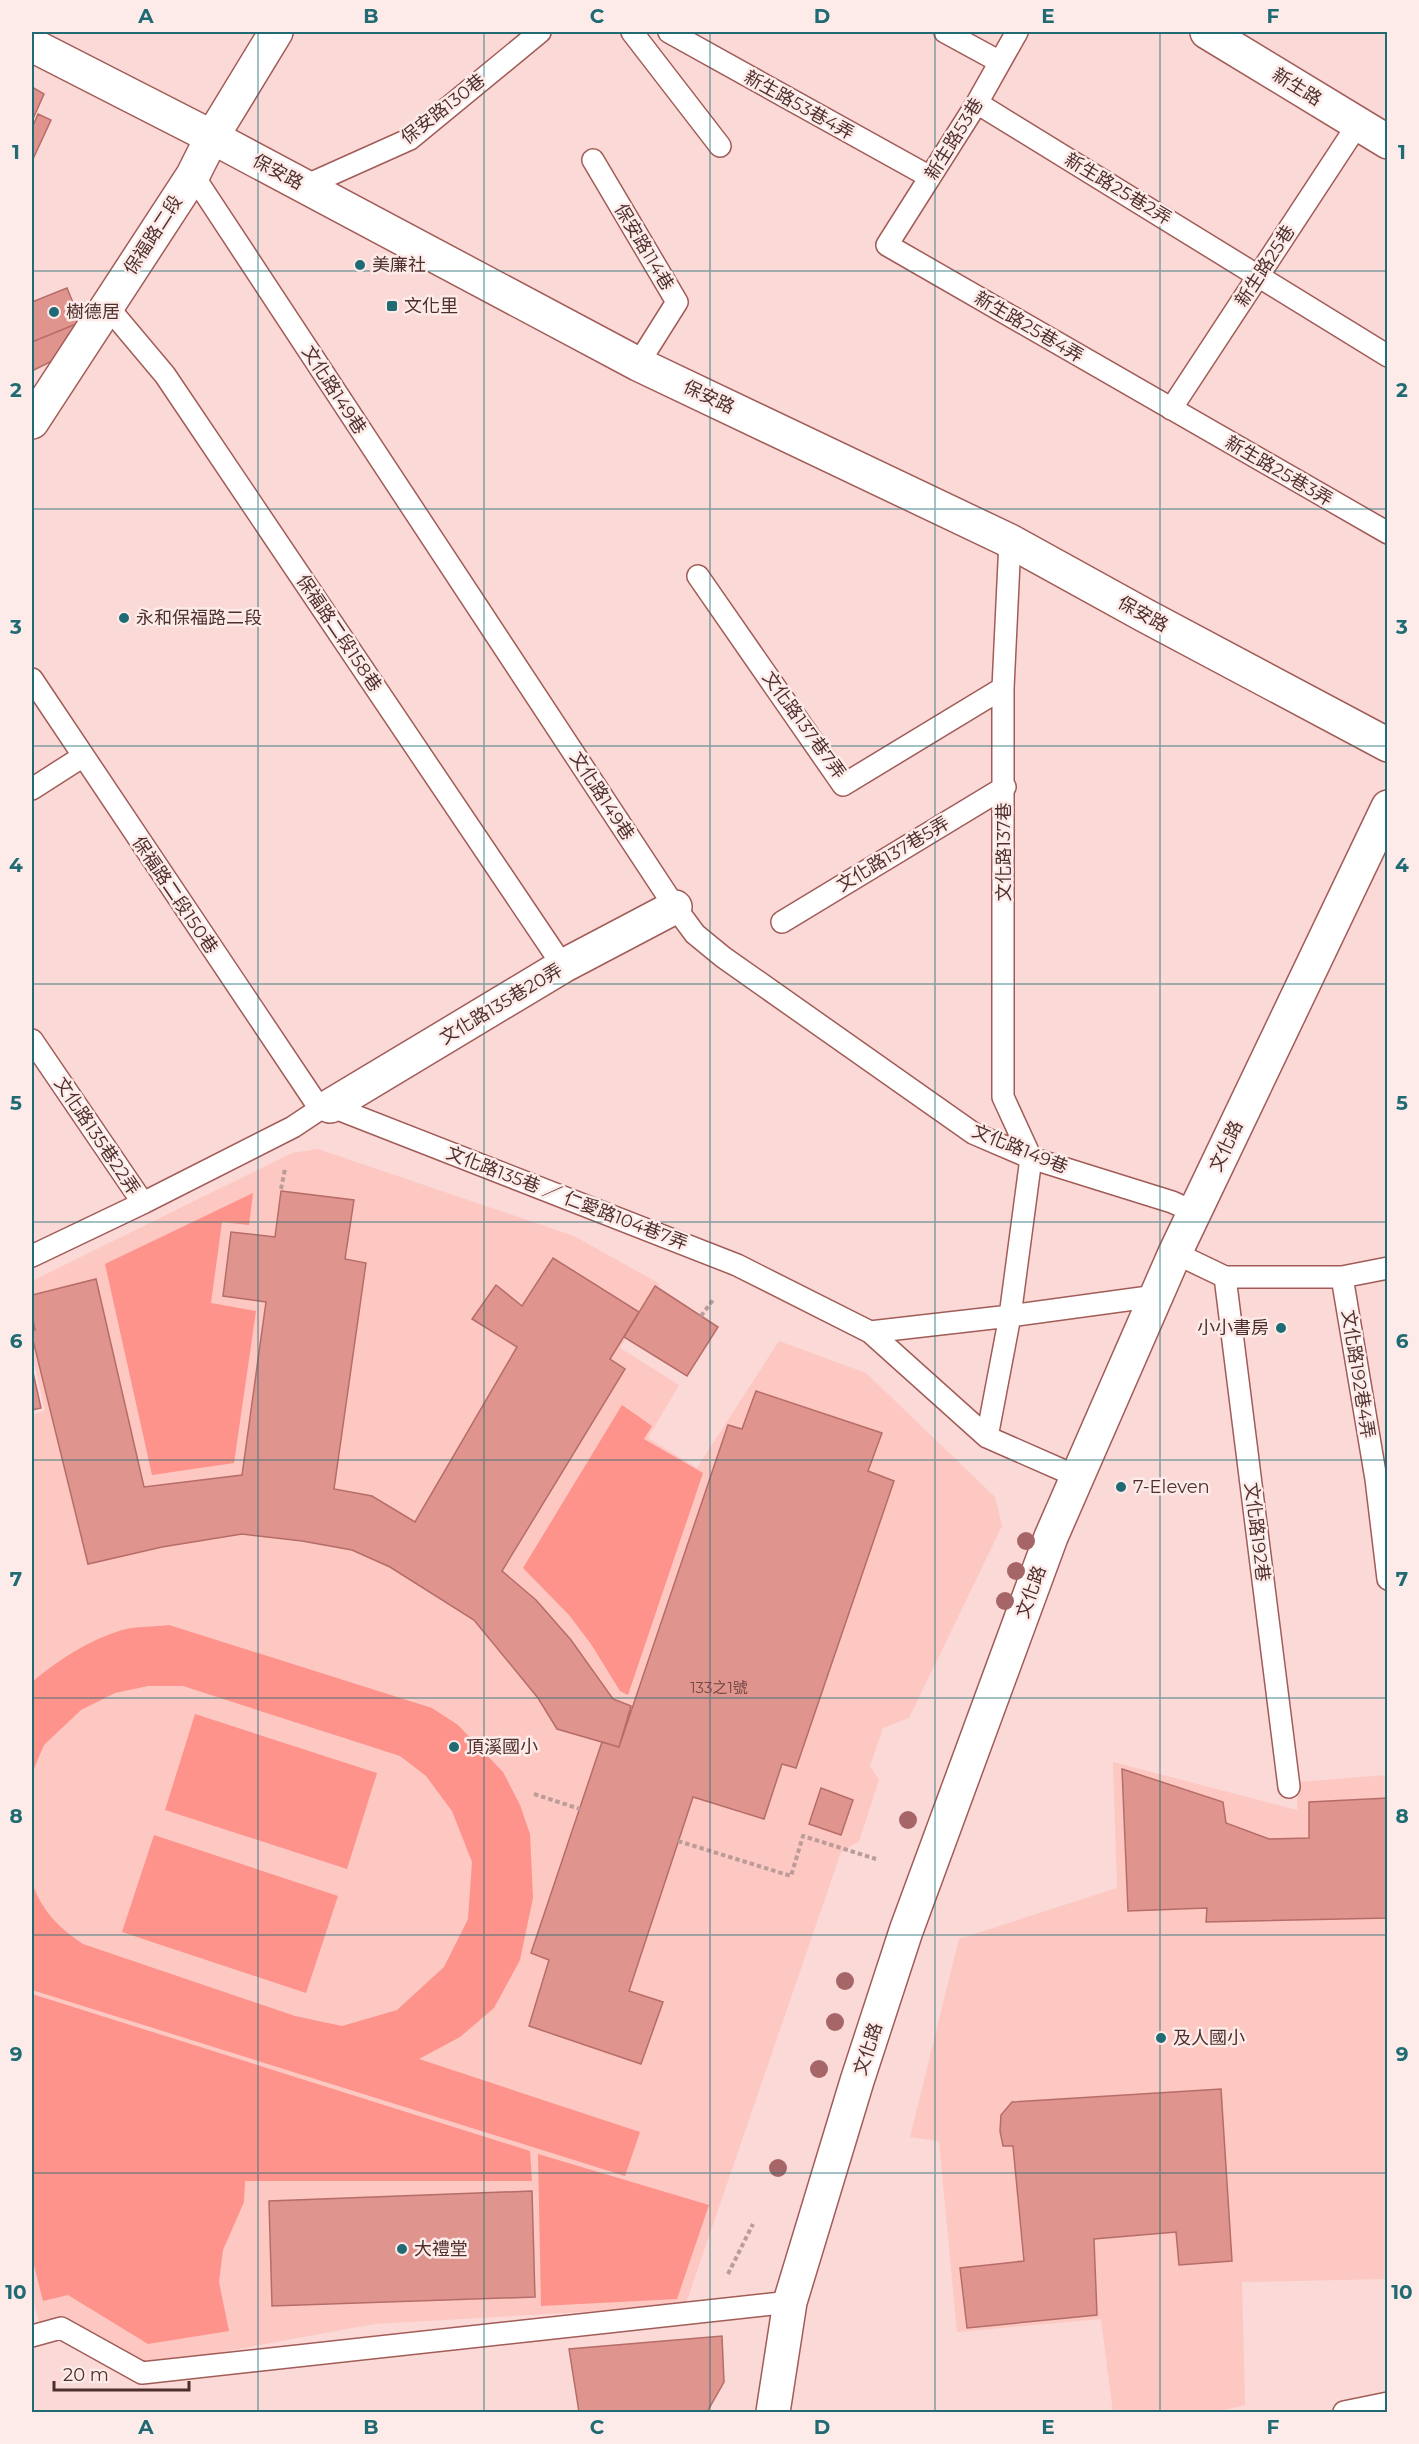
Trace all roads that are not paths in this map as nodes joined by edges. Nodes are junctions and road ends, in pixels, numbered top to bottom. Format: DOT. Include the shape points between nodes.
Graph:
graph roads {
  1 [pos="276,32"];
  2 [pos="540,32"];
  3 [pos="632,32"];
  4 [pos="669,32"];
  5 [pos="945,32"];
  6 [pos="1017,32"];
  7 [pos="1207,32"];
  8 [pos="32,45"];
  9 [pos="1000,62"];
  10 [pos="977,103"];
  11 [pos="1358,124"];
  12 [pos="212,137"];
  13 [pos="1388,142"];
  14 [pos="720,146"];
  15 [pos="593,160"];
  16 [pos="192,175"];
  17 [pos="930,177"];
  18 [pos="305,186"];
  19 [pos="887,245"];
  20 [pos="1260,275"];
  21 [pos="107,306"];
  22 [pos="1388,356"];
  23 [pos="638,363"];
  24 [pos="1172,409"];
  25 [pos="32,422"];
  26 [pos="1388,533"];
  27 [pos="1010,541"];
  28 [pos="698,576"];
  29 [pos="32,679"];
  30 [pos="1003,688"];
  31 [pos="1388,745"];
  32 [pos="82,757"];
  33 [pos="1005,787"];
  34 [pos="32,789"];
  35 [pos="1388,807"];
  36 [pos="675,908"];
  37 [pos="782,922"];
  38 [pos="564,966"];
  39 [pos="32,1040"];
  40 [pos="325,1108"];
  41 [pos="1031,1158"];
  42 [pos="143,1203"];
  43 [pos="1194,1212"];
  44 [pos="1175,1252"];
  45 [pos="32,1256"];
  46 [pos="1388,1268"];
  47 [pos="1225,1277"];
  48 [pos="1342,1277"];
  49 [pos="1156,1296"];
  50 [pos="1010,1316"];
  51 [pos="870,1332"];
  52 [pos="987,1437"];
  53 [pos="1078,1477"];
  54 [pos="1388,1579"];
  55 [pos="1289,1787"];
  56 [pos="790,2302"];
  57 [pos="32,2336"];
  58 [pos="1388,2403"];
  59 [pos="773,2412"];
  60 [pos="1344,2412"];
  1 -- 12 [label="street, 保福路二段"];
  2 -- 18 [label="lane, 保安路130巷" via="410,139"];
  3 -- 14 [label="lane"];
  4 -- 17 [label="lane, 新生路53巷4弄"];
  5 -- 9 [label="lane"];
  6 -- 9 [label="lane, 新生路53巷"];
  7 -- 11 [label="street, 新生路"];
  8 -- 12 [label="street, 保安路"];
  9 -- 10 [label="lane, 新生路53巷"];
  10 -- 17 [label="lane, 新生路53巷"];
  10 -- 20 [label="lane, 新生路25巷2弄"];
  11 -- 13 [label="street, 新生路"];
  11 -- 20 [label="lane, 新生路25巷"];
  12 -- 16 [label="street, 保福路二段"];
  12 -- 18 [label="street, 保安路"];
  15 -- 23 [label="lane, 保安路114巷" via="677,302"];
  16 -- 21 [label="street, 保福路二段"];
  16 -- 36 [label="lane, 文化路149巷"];
  17 -- 19 [label="lane, 新生路53巷"];
  18 -- 23 [label="street, 保安路"];
  19 -- 24 [label="lane, 新生路25巷4弄"];
  20 -- 22 [label="lane, 新生路25巷2弄"];
  20 -- 24 [label="lane, 新生路25巷"];
  21 -- 25 [label="street, 保福路二段"];
  21 -- 38 [label="lane, 保福路二段158巷" via="165,375"];
  23 -- 27 [label="street, 保安路"];
  24 -- 26 [label="lane, 新生路25巷3弄"];
  27 -- 30 [label="lane, 文化路137巷"];
  27 -- 31 [label="street, 保安路"];
  28 -- 30 [label="lane, 文化路137巷7弄" via="843,785"];
  29 -- 32 [label="lane, 保福路二段150巷"];
  30 -- 33 [label="lane, 文化路137巷"];
  32 -- 34 [label="lane"];
  32 -- 40 [label="lane, 保福路二段150巷"];
  33 -- 37 [label="lane, 文化路137巷5弄"];
  33 -- 41 [label="lane, 文化路137巷" via="1003,1097"];
  35 -- 43 [label="street, 文化路"];
  36 -- 38 [label="street, 文化路135巷20弄"];
  36 -- 41 [label="lane, 文化路149巷" via="695,934 973,1133"];
  38 -- 40 [label="street, 文化路135巷20弄"];
  39 -- 42 [label="lane, 文化路135巷22弄"];
  40 -- 42 [label="lane"];
  40 -- 51 [label="lane, 文化路135巷 ／ 仁愛路104巷7弄" via="737,1265"];
  41 -- 43 [label="lane, 文化路149巷"];
  41 -- 50 [label="lane"];
  42 -- 45 [label="lane"];
  43 -- 44 [label="street, 文化路"];
  44 -- 47 [label="lane"];
  44 -- 49 [label="street, 文化路"];
  46 -- 48 [label="lane"];
  47 -- 48 [label="lane"];
  47 -- 55 [label="lane, 文化路192巷"];
  48 -- 54 [label="lane, 文化路192巷4弄" via="1376,1479"];
  49 -- 50 [label="lane"];
  49 -- 53 [label="street, 文化路"];
  50 -- 51 [label="lane"];
  50 -- 52 [label="lane"];
  51 -- 52 [label="lane, 文化路135巷 ／ 仁愛路104巷7弄"];
  52 -- 53 [label="lane, 文化路135巷 ／ 仁愛路104巷7弄"];
  53 -- 56 [label="street, 文化路" via="1052,1537 906,1931"];
  56 -- 57 [label="lane" via="142,2373 61,2328"];
  56 -- 59 [label="street, 文化路"];
  58 -- 60 [label="lane"];
}
